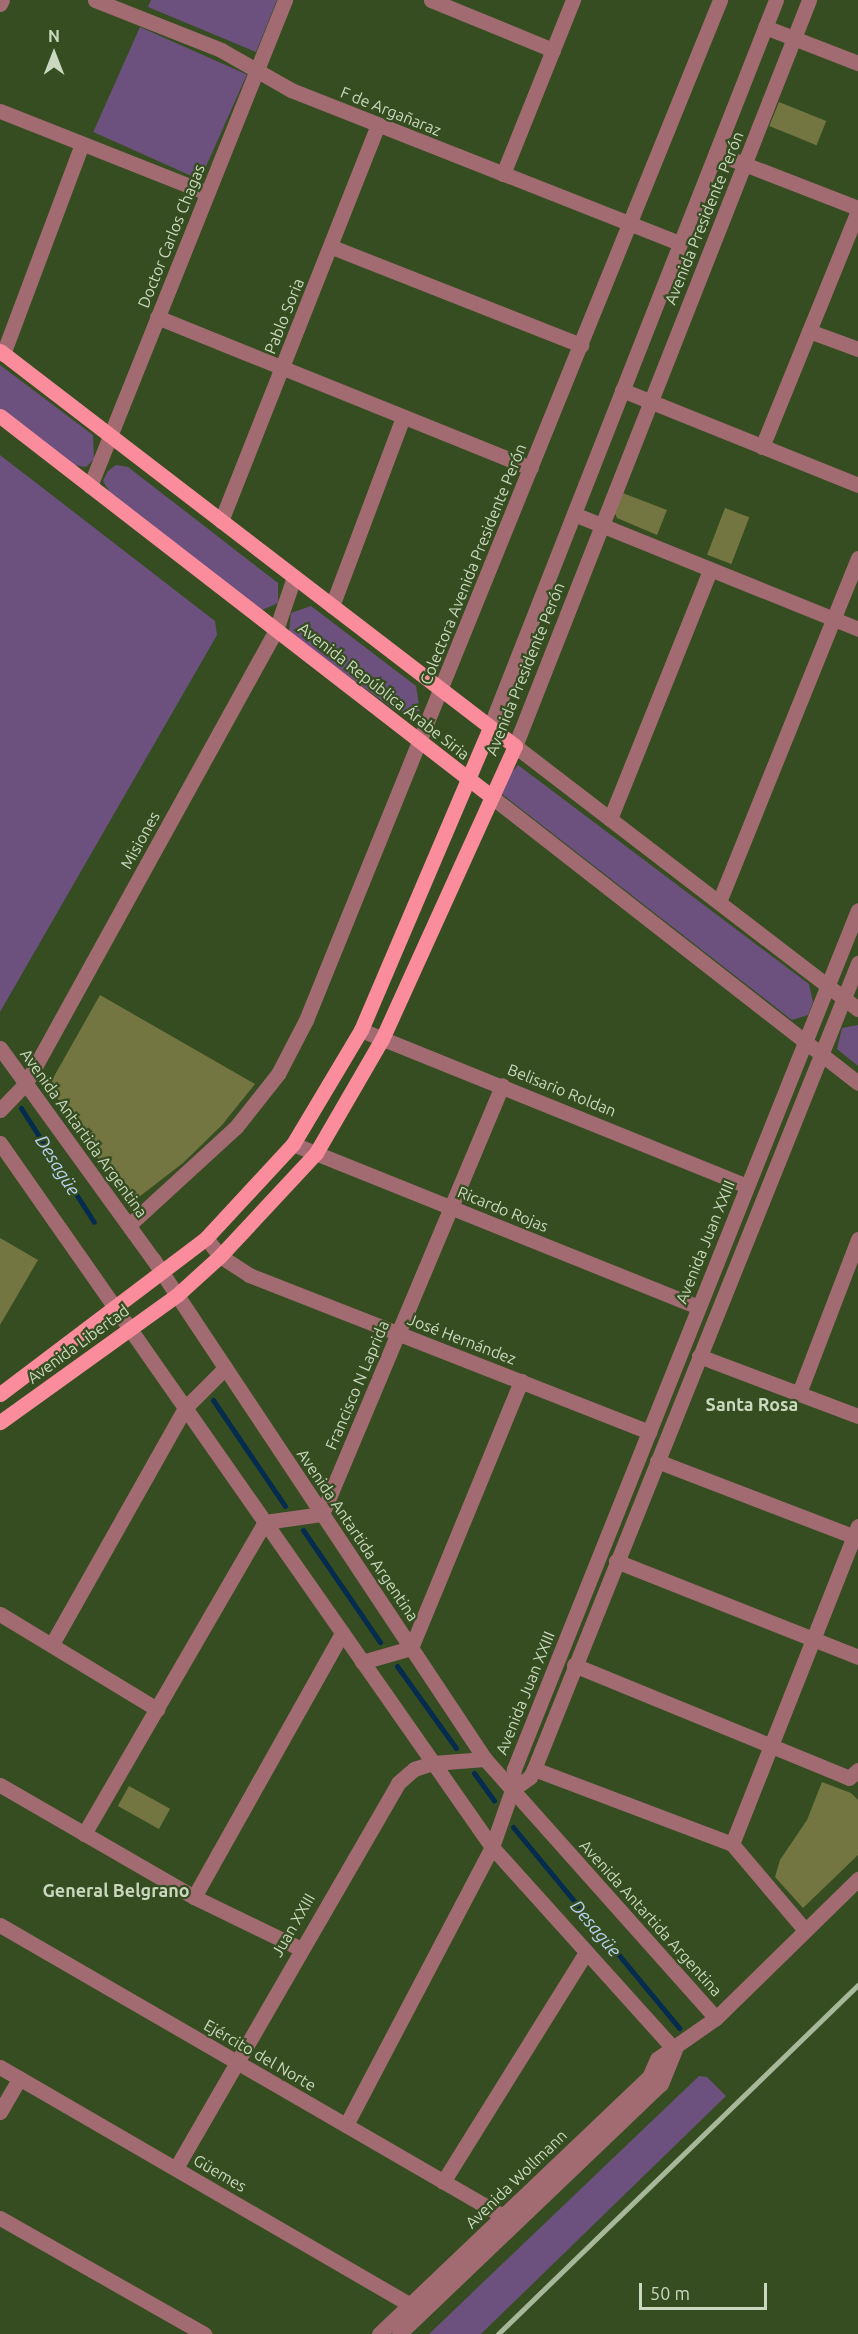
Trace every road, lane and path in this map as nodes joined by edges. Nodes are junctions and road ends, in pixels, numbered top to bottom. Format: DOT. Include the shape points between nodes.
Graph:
graph roads {
  1 [pos="2,0"];
  2 [pos="95,0"];
  3 [pos="285,0"];
  4 [pos="431,0"];
  5 [pos="573,0"];
  6 [pos="720,0"];
  7 [pos="776,0"];
  8 [pos="809,0"];
  9 [pos="0,4"];
  10 [pos="765,27"];
  11 [pos="794,38"];
  12 [pos="553,50"];
  13 [pos="858,63"];
  14 [pos="256,70"];
  15 [pos="0,111"];
  16 [pos="378,125"];
  17 [pos="82,144"];
  18 [pos="716,153"];
  19 [pos="745,164"];
  20 [pos="503,174"];
  21 [pos="207,193"];
  22 [pos="858,209"];
  23 [pos="629,225"];
  24 [pos="680,243"];
  25 [pos="332,247"];
  26 [pos="158,317"];
  27 [pos="809,331"];
  28 [pos="581,345"];
  29 [pos="858,349"];
  30 [pos="1,352"];
  31 [pos="283,368"];
  32 [pos="622,390"];
  33 [pos="651,402"];
  34 [pos="0,416"];
  35 [pos="403,417"];
  36 [pos="110,436"];
  37 [pos="762,447"];
  38 [pos="531,468"];
  39 [pos="90,486"];
  40 [pos="858,486"];
  41 [pos="574,514"];
  42 [pos="220,521"];
  43 [pos="602,526"];
  44 [pos="858,558"];
  45 [pos="710,570"];
  46 [pos="294,577"];
  47 [pos="332,606"];
  48 [pos="833,619"];
  49 [pos="858,629"];
  50 [pos="276,630"];
  51 [pos="441,690"];
  52 [pos="490,727"];
  53 [pos="420,742"];
  54 [pos="515,746"];
  55 [pos="468,779"];
  56 [pos="492,797"];
  57 [pos="610,819"];
  58 [pos="719,902"];
  59 [pos="858,910"];
  60 [pos="858,963"];
  61 [pos="828,986"];
  62 [pos="844,998"];
  63 [pos="858,1009"];
  64 [pos="361,1030"];
  65 [pos="382,1039"];
  66 [pos="805,1042"];
  67 [pos="0,1048"];
  68 [pos="821,1054"];
  69 [pos="26,1083"];
  70 [pos="858,1083"];
  71 [pos="502,1085"];
  72 [pos="0,1110"];
  73 [pos="0,1143"];
  74 [pos="294,1144"];
  75 [pos="316,1153"];
  76 [pos="747,1186"];
  77 [pos="451,1208"];
  78 [pos="129,1225"];
  79 [pos="206,1238"];
  80 [pos="858,1239"];
  81 [pos="219,1256"];
  82 [pos="162,1273"];
  83 [pos="177,1295"];
  84 [pos="699,1307"];
  85 [pos="116,1308"];
  86 [pos="129,1329"];
  87 [pos="398,1333"];
  88 [pos="699,1356"];
  89 [pos="225,1368"];
  90 [pos="521,1381"];
  91 [pos="799,1393"];
  92 [pos="0,1394"];
  93 [pos="185,1408"];
  94 [pos="858,1416"];
  95 [pos="0,1422"];
  96 [pos="649,1432"];
  97 [pos="657,1461"];
  98 [pos="322,1514"];
  99 [pos="265,1522"];
  100 [pos="857,1534"];
  101 [pos="616,1561"];
  102 [pos="0,1614"];
  103 [pos="342,1633"];
  104 [pos="813,1640"];
  105 [pos="52,1644"];
  106 [pos="411,1648"];
  107 [pos="858,1657"];
  108 [pos="362,1662"];
  109 [pos="574,1665"];
  110 [pos="157,1709"];
  111 [pos="771,1745"];
  112 [pos="485,1759"];
  113 [pos="434,1763"];
  114 [pos="534,1769"];
  115 [pos="858,1770"];
  116 [pos="0,1785"];
  117 [pos="512,1790"];
  118 [pos="84,1834"];
  119 [pos="732,1844"];
  120 [pos="492,1847"];
  121 [pos="858,1879"];
  122 [pos="194,1897"];
  123 [pos="0,1925"];
  124 [pos="804,1929"];
  125 [pos="299,1948"];
  126 [pos="586,1952"];
  127 [pos="716,2018"];
  128 [pos="675,2050"];
  129 [pos="236,2061"];
  130 [pos="0,2067"];
  131 [pos="20,2078"];
  132 [pos="0,2112"];
  133 [pos="346,2125"];
  134 [pos="176,2168"];
  135 [pos="443,2182"];
  136 [pos="502,2216"];
  137 [pos="0,2218"];
  138 [pos="416,2308"];
  139 [pos="204,2334"];
  140 [pos="379,2334"];
  141 [pos="399,2334"];
  1 -- 9 [label="street"];
  2 -- 14 [label="street, F de Argañaraz" via="221,50"];
  3 -- 14 [label="street, Doctor Carlos Chagas"];
  4 -- 12 [label="street"];
  5 -- 12 [label="street"];
  6 -- 23 [label="street, Colectora Avenida Presidente Perón"];
  7 -- 10 [label="street, Avenida Presidente Perón"];
  8 -- 11 [label="street, Avenida Presidente Perón"];
  10 -- 11 [label="street"];
  10 -- 18 [label="street, Avenida Presidente Perón"];
  11 -- 13 [label="street"];
  11 -- 19 [label="street, Avenida Presidente Perón"];
  12 -- 20 [label="street"];
  14 -- 16 [label="street, F de Argañaraz" via="291,90"];
  14 -- 21 [label="street, Doctor Carlos Chagas"];
  15 -- 17 [label="street"];
  16 -- 20 [label="street, F de Argañaraz"];
  16 -- 25 [label="street, Pablo Soria"];
  17 -- 21 [label="street"];
  17 -- 30 [label="street"];
  18 -- 19 [label="street"];
  18 -- 24 [label="street, Avenida Presidente Perón"];
  19 -- 22 [label="street"];
  19 -- 33 [label="street, Avenida Presidente Perón"];
  20 -- 23 [label="street, F de Argañaraz"];
  21 -- 26 [label="street, Doctor Carlos Chagas"];
  22 -- 27 [label="street"];
  23 -- 24 [label="street, F de Argañaraz"];
  23 -- 28 [label="street, Colectora Avenida Presidente Perón"];
  24 -- 32 [label="street, Avenida Presidente Perón"];
  25 -- 28 [label="street"];
  25 -- 31 [label="street, Pablo Soria"];
  26 -- 31 [label="street"];
  26 -- 36 [label="street, Doctor Carlos Chagas"];
  27 -- 29 [label="street"];
  27 -- 37 [label="street"];
  28 -- 38 [label="street, Colectora Avenida Presidente Perón"];
  30 -- 36 [label="main road"];
  31 -- 35 [label="street"];
  31 -- 42 [label="street, Pablo Soria"];
  32 -- 33 [label="street"];
  32 -- 41 [label="street, Avenida Presidente Perón"];
  33 -- 37 [label="street"];
  33 -- 43 [label="street, Avenida Presidente Perón"];
  34 -- 39 [label="main road, Avenida República Árabe Siria"];
  35 -- 38 [label="street"];
  35 -- 47 [label="street"];
  36 -- 39 [label="street, Doctor Carlos Chagas"];
  36 -- 42 [label="main road"];
  37 -- 40 [label="street"];
  38 -- 51 [label="street, Colectora Avenida Presidente Perón"];
  39 -- 50 [label="main road, Avenida República Árabe Siria"];
  41 -- 43 [label="street"];
  41 -- 52 [label="street, Avenida Presidente Perón"];
  42 -- 46 [label="main road"];
  43 -- 45 [label="street"];
  43 -- 54 [label="street, Avenida Presidente Perón"];
  44 -- 48 [label="street"];
  45 -- 48 [label="street"];
  45 -- 57 [label="street"];
  46 -- 47 [label="main road"];
  46 -- 50 [label="street, Misiones"];
  47 -- 51 [label="main road"];
  48 -- 49 [label="street"];
  48 -- 58 [label="street"];
  50 -- 53 [label="main road, Avenida República Árabe Siria"];
  50 -- 69 [label="street, Misiones"];
  51 -- 52 [label="main road"];
  51 -- 53 [label="street, Colectora Avenida Presidente Perón"];
  52 -- 54 [label="main road"];
  52 -- 55 [label="main road, Avenida Presidente Perón"];
  53 -- 55 [label="main road, Avenida República Árabe Siria"];
  53 -- 78 [label="street, Colectora Avenida Presidente Perón" via="306,1020 279,1074 236,1127"];
  54 -- 56 [label="main road, Avenida Presidente Perón"];
  54 -- 57 [label="street"];
  55 -- 56 [label="main road, Avenida República Árabe Siria"];
  55 -- 64 [label="main road, Avenida Presidente Perón"];
  56 -- 65 [label="main road, Avenida Presidente Perón"];
  56 -- 66 [label="street, Avenida República Árabe Siria"];
  57 -- 58 [label="street"];
  58 -- 61 [label="street"];
  59 -- 61 [label="street, Avenida Juan XXIII"];
  60 -- 62 [label="street"];
  61 -- 62 [label="street"];
  61 -- 66 [label="street, Avenida Juan XXIII"];
  62 -- 63 [label="street"];
  62 -- 68 [label="street"];
  64 -- 65 [label="street, Belisario Roldan"];
  64 -- 74 [label="main road, Avenida Presidente Perón"];
  65 -- 71 [label="street, Belisario Roldan"];
  65 -- 75 [label="main road, Avenida Presidente Perón"];
  66 -- 68 [label="street, Avenida República Árabe Siria"];
  66 -- 76 [label="street, Avenida Juan XXIII"];
  67 -- 69 [label="street, Avenida Antartida Argentina"];
  68 -- 70 [label="street, Avenida República Árabe Siria"];
  68 -- 88 [label="street"];
  69 -- 72 [label="street, Misiones"];
  69 -- 78 [label="street, Avenida Antartida Argentina"];
  71 -- 76 [label="street, Belisario Roldan"];
  71 -- 77 [label="street, Francisco N Laprida"];
  73 -- 85 [label="street"];
  74 -- 75 [label="street, Ricardo Rojas"];
  74 -- 79 [label="main road, Avenida Presidente Perón"];
  75 -- 77 [label="street, Ricardo Rojas"];
  75 -- 81 [label="main road, Avenida Presidente Perón"];
  76 -- 84 [label="street, Avenida Juan XXIII"];
  77 -- 84 [label="street, Ricardo Rojas"];
  77 -- 87 [label="street, Francisco N Laprida"];
  78 -- 82 [label="street, Avenida Antartida Argentina"];
  79 -- 81 [label="street, José Hernández"];
  79 -- 82 [label="main road, Avenida Presidente Perón"];
  80 -- 91 [label="street"];
  81 -- 83 [label="main road, Avenida Presidente Perón"];
  81 -- 87 [label="street, José Hernández" via="249,1275"];
  82 -- 83 [label="street, Avenida Antartida Argentina"];
  82 -- 85 [label="main road, Avenida Libertad"];
  83 -- 86 [label="main road, Avenida Libertad"];
  83 -- 89 [label="street, Avenida Antartida Argentina"];
  84 -- 96 [label="street, Avenida Juan XXIII"];
  85 -- 86 [label="street"];
  85 -- 92 [label="main road, Avenida Libertad"];
  86 -- 93 [label="street"];
  86 -- 95 [label="main road, Avenida Libertad"];
  87 -- 90 [label="street, José Hernández"];
  87 -- 98 [label="street, Francisco N Laprida"];
  88 -- 91 [label="street"];
  88 -- 97 [label="street"];
  89 -- 93 [label="street"];
  89 -- 98 [label="street, Avenida Antartida Argentina"];
  90 -- 96 [label="street, José Hernández"];
  90 -- 106 [label="street"];
  91 -- 94 [label="street"];
  93 -- 99 [label="street"];
  93 -- 105 [label="street"];
  96 -- 117 [label="street, Avenida Juan XXIII" via="514,1769"];
  97 -- 100 [label="street"];
  97 -- 101 [label="street"];
  98 -- 99 [label="street"];
  98 -- 106 [label="street, Avenida Antartida Argentina"];
  99 -- 103 [label="street"];
  99 -- 110 [label="street"];
  100 -- 104 [label="street"];
  101 -- 104 [label="street"];
  101 -- 109 [label="street"];
  102 -- 105 [label="street"];
  103 -- 108 [label="street"];
  103 -- 122 [label="street"];
  104 -- 107 [label="street"];
  104 -- 111 [label="street"];
  105 -- 110 [label="street"];
  106 -- 108 [label="street"];
  106 -- 112 [label="street, Avenida Antartida Argentina"];
  108 -- 113 [label="street"];
  109 -- 111 [label="street"];
  109 -- 114 [label="street"];
  110 -- 118 [label="street"];
  111 -- 115 [label="street" via="849,1778"];
  111 -- 119 [label="street"];
  112 -- 113 [label="street, Juan XXIII"];
  112 -- 117 [label="street, Avenida Antartida Argentina"];
  113 -- 120 [label="street"];
  113 -- 125 [label="street, Juan XXIII" via="414,1769 398,1783"];
  114 -- 117 [label="street" via="530,1777"];
  114 -- 119 [label="street"];
  116 -- 118 [label="street"];
  117 -- 120 [label="street, Avenida Juan XXIII"];
  117 -- 127 [label="street, Avenida Antartida Argentina"];
  118 -- 122 [label="street"];
  119 -- 124 [label="street"];
  120 -- 126 [label="street"];
  120 -- 133 [label="street, Avenida Juan XXIII"];
  121 -- 124 [label="street, Avenida Wollmann"];
  122 -- 125 [label="street"];
  123 -- 129 [label="street, Ejército del Norte"];
  124 -- 127 [label="street, Avenida Wollmann"];
  125 -- 129 [label="street, Juan XXIII"];
  126 -- 128 [label="street"];
  126 -- 135 [label="street"];
  127 -- 128 [label="street, Avenida Wollmann"];
  128 -- 136 [label="street, Avenida Wollmann" via="657,2059 649,2077"];
  128 -- 138 [label="street, Avenida Wollmann" via="661,2084"];
  129 -- 133 [label="street, Ejército del Norte"];
  129 -- 134 [label="street, Juan XXIII"];
  130 -- 131 [label="street, Güemes"];
  131 -- 132 [label="street"];
  131 -- 134 [label="street, Güemes"];
  133 -- 135 [label="street, Ejército del Norte"];
  134 -- 138 [label="street, Güemes"];
  135 -- 136 [label="street, Ejército del Norte"];
  136 -- 138 [label="street, Avenida Wollmann"];
  137 -- 139 [label="street"];
  138 -- 140 [label="street, Avenida Wollmann"];
  138 -- 141 [label="street, Avenida Wollmann"];
}
